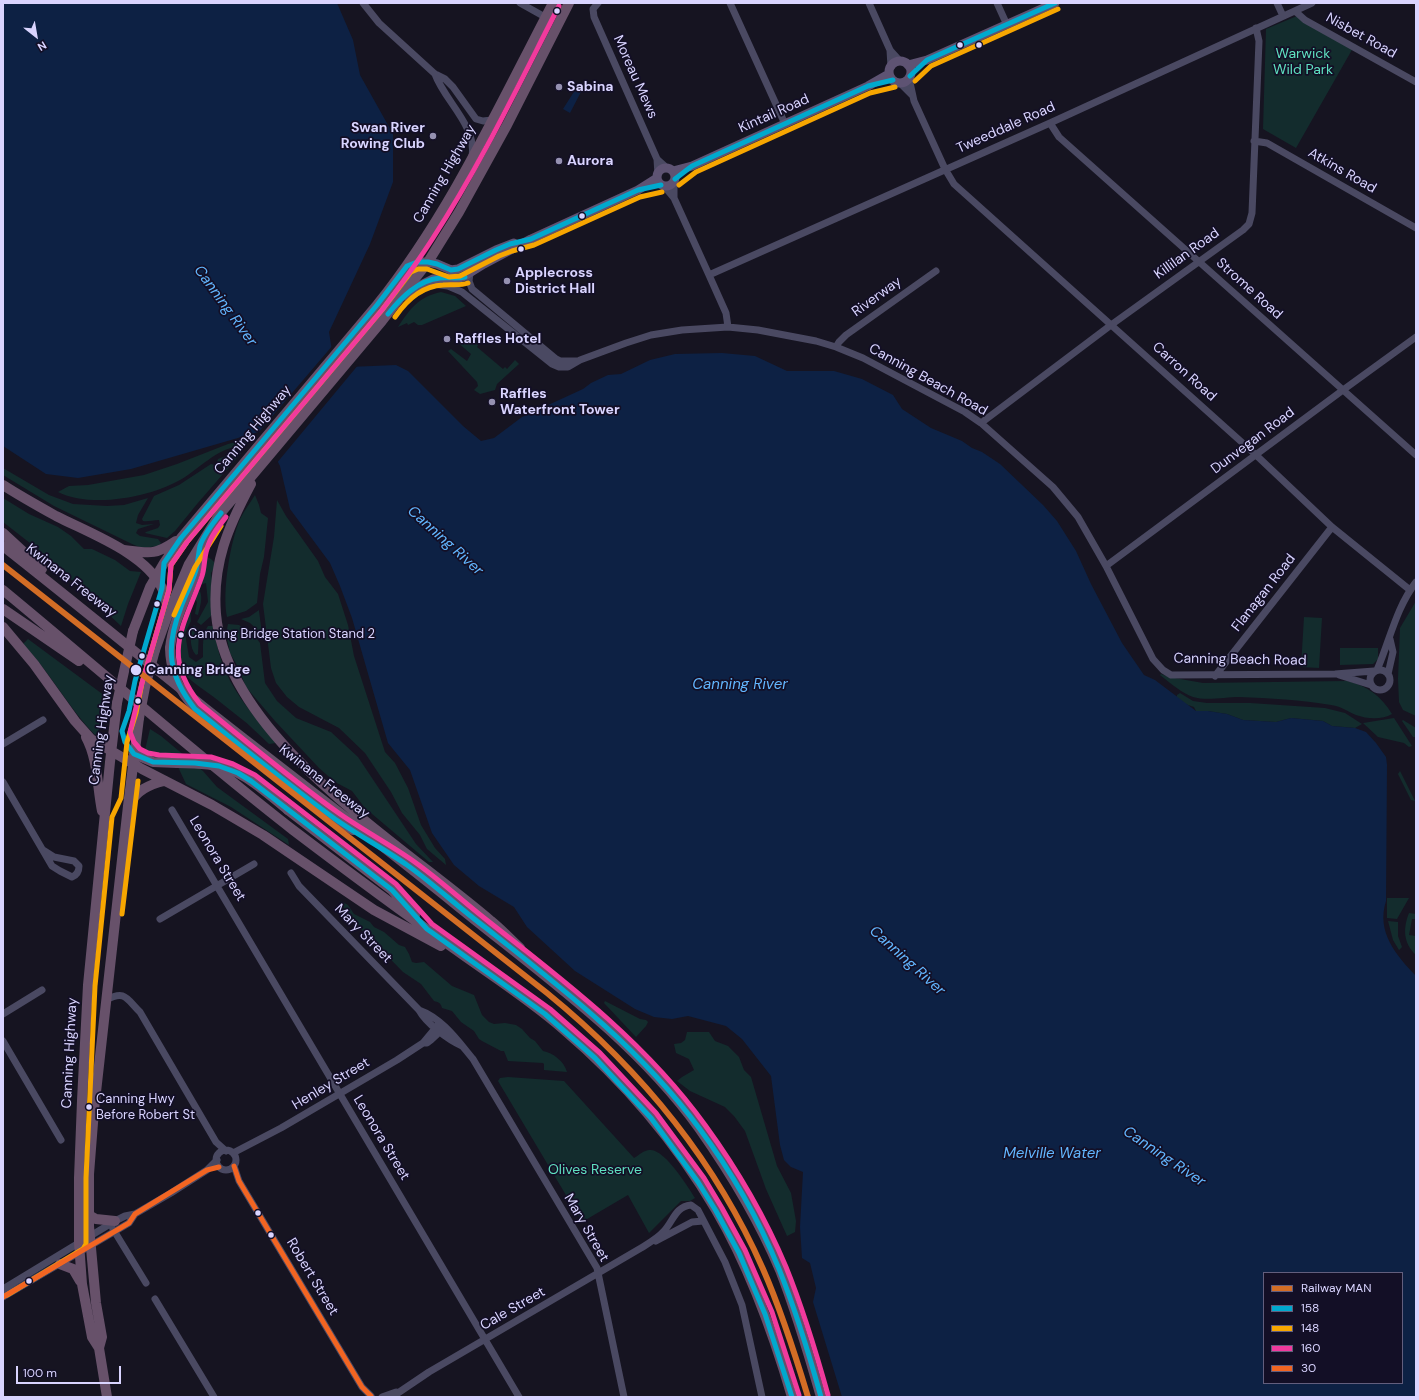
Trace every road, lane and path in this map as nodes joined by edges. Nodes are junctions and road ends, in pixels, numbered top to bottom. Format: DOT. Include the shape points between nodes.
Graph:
graph roads {
  1 [pos="363,3"];
  2 [pos="520,3"];
  3 [pos="553,3"];
  4 [pos="568,3"];
  5 [pos="730,3"];
  6 [pos="869,3"];
  7 [pos="997,3"];
  8 [pos="1055,3"];
  9 [pos="1277,3"];
  10 [pos="1312,3"];
  11 [pos="596,5"];
  12 [pos="1295,11"];
  13 [pos="546,16"];
  14 [pos="1283,16"];
  15 [pos="1007,25"];
  16 [pos="1256,28"];
  17 [pos="890,50"];
  18 [pos="927,60"];
  19 [pos="904,63"];
  20 [pos="435,74"];
  21 [pos="893,76"];
  22 [pos="909,77"];
  23 [pos="1416,82"];
  24 [pos="912,95"];
  25 [pos="492,120"];
  26 [pos="1050,123"];
  27 [pos="785,124"];
  28 [pos="1254,141"];
  29 [pos="657,159"];
  30 [pos="471,160"];
  31 [pos="945,169"];
  32 [pos="672,175"];
  33 [pos="660,181"];
  34 [pos="674,198"];
  35 [pos="1416,228"];
  36 [pos="531,239"];
  37 [pos="428,262"];
  38 [pos="1199,262"];
  39 [pos="407,266"];
  40 [pos="936,271"];
  41 [pos="470,273"];
  42 [pos="709,275"];
  43 [pos="426,283"];
  44 [pos="401,298"];
  45 [pos="1111,325"];
  46 [pos="728,327"];
  47 [pos="1416,337"];
  48 [pos="836,347"];
  49 [pos="580,360"];
  50 [pos="1343,390"];
  51 [pos="981,422"];
  52 [pos="1256,455"];
  53 [pos="1416,455"];
  54 [pos="260,467"];
  55 [pos="3,485"];
  56 [pos="1332,527"];
  57 [pos="3,533"];
  58 [pos="181,538"];
  59 [pos="201,544"];
  60 [pos="3,546"];
  61 [pos="124,550"];
  62 [pos="1106,566"];
  63 [pos="156,578"];
  64 [pos="1416,582"];
  65 [pos="3,590"];
  66 [pos="1410,590"];
  67 [pos="3,609"];
  68 [pos="168,614"];
  69 [pos="104,625"];
  70 [pos="3,627"];
  71 [pos="1390,639"];
  72 [pos="1376,670"];
  73 [pos="1335,674"];
  74 [pos="1388,674"];
  75 [pos="1216,676"];
  76 [pos="1371,686"];
  77 [pos="124,692"];
  78 [pos="43,720"];
  79 [pos="84,732"];
  80 [pos="3,744"];
  81 [pos="111,752"];
  82 [pos="134,760"];
  83 [pos="164,781"];
  84 [pos="3,782"];
  85 [pos="128,806"];
  86 [pos="172,810"];
  87 [pos="104,824"];
  88 [pos="43,850"];
  89 [pos="69,860"];
  90 [pos="254,864"];
  91 [pos="413,870"];
  92 [pos="60,871"];
  93 [pos="291,873"];
  94 [pos="217,885"];
  95 [pos="160,919"];
  96 [pos="427,929"];
  97 [pos="477,965"];
  98 [pos="42,990"];
  99 [pos="106,1000"];
  100 [pos="576,1002"];
  101 [pos="3,1014"];
  102 [pos="440,1027"];
  103 [pos="3,1041"];
  104 [pos="340,1094"];
  105 [pos="61,1140"];
  106 [pos="216,1142"];
  107 [pos="232,1157"];
  108 [pos="220,1163"];
  109 [pos="239,1181"];
  110 [pos="135,1214"];
  111 [pos="89,1215"];
  112 [pos="703,1221"];
  113 [pos="113,1222"];
  114 [pos="115,1232"];
  115 [pos="90,1241"];
  116 [pos="80,1247"];
  117 [pos="641,1248"];
  118 [pos="60,1264"];
  119 [pos="597,1274"];
  120 [pos="146,1283"];
  121 [pos="82,1284"];
  122 [pos="3,1288"];
  123 [pos="3,1297"];
  124 [pos="155,1299"];
  125 [pos="485,1340"];
  126 [pos="99,1348"];
  127 [pos="362,1387"];
  128 [pos="398,1392"];
  129 [pos="107,1397"];
  130 [pos="214,1397"];
  131 [pos="363,1397"];
  132 [pos="372,1397"];
  133 [pos="382,1397"];
  134 [pos="392,1397"];
  135 [pos="519,1397"];
  136 [pos="624,1397"];
  137 [pos="762,1397"];
  138 [pos="792,1397"];
  139 [pos="821,1397"];
  1 -- 20 [label="street" via="379,23"];
  2 -- 13 [label="street"];
  3 -- 13 [label="highway, Canning Highway"];
  4 -- 37 [label="highway, Canning Highway" via="507,125"];
  5 -- 27 [label="street"];
  6 -- 17 [label="street"];
  7 -- 15 [label="street"];
  8 -- 15 [label="main road"];
  9 -- 14 [label="street"];
  10 -- 12 [label="street, Tweeddale Road"];
  11 -- 29 [label="street, Moreau Mews" via="594,17"];
  12 -- 14 [label="street, Tweeddale Road"];
  12 -- 23 [label="street, Nisbet Road" via="1305,20"];
  13 -- 25 [label="highway, Canning Highway"];
  14 -- 16 [label="street, Tweeddale Road"];
  15 -- 18 [label="main road"];
  16 -- 26 [label="street, Tweeddale Road"];
  16 -- 28 [label="street, Killilan Road" via="1259,41"];
  17 -- 19 [label="street"];
  17 -- 21 [label="street"];
  18 -- 19 [label="main road"];
  18 -- 22 [label="main road"];
  19 -- 21 [label="main road" via="894,63"];
  19 -- 22 [label="main road" via="910,70"];
  20 -- 25 [label="street" via="453,87 476,118 483,121"];
  20 -- 30 [label="street" via="468,131 472,146"];
  21 -- 22 [label="main road" via="905,81"];
  21 -- 24 [label="street"];
  21 -- 27 [label="main road, Kintail Road"];
  22 -- 24 [label="street"];
  24 -- 31 [label="street, Carron Road"];
  25 -- 30 [label="highway, Canning Highway"];
  26 -- 31 [label="street, Tweeddale Road"];
  26 -- 38 [label="street, Strome Road" via="1060,137"];
  27 -- 32 [label="main road, Kintail Road"];
  28 -- 35 [label="street, Atkins Road" via="1267,143"];
  28 -- 38 [label="street, Killilan Road" via="1250,221 1243,230"];
  29 -- 32 [label="street, Moreau Mews"];
  29 -- 33 [label="street, Moreau Mews"];
  30 -- 39 [label="highway, Canning Highway"];
  31 -- 42 [label="street, Tweeddale Road"];
  31 -- 45 [label="street, Carron Road" via="954,184"];
  32 -- 33 [label="main road, Kintail Road" via="670,186"];
  32 -- 33 [label="main road" via="661,170"];
  32 -- 34 [label="street"];
  33 -- 34 [label="street"];
  33 -- 36 [label="main road"];
  34 -- 42 [label="street"];
  36 -- 37 [label="main road" via="496,250 458,269 451,270"];
  36 -- 41 [label="main road"];
  37 -- 39 [label="main road" via="416,262"];
  37 -- 44 [label="highway, Canning Highway"];
  38 -- 45 [label="street, Killilan Road"];
  38 -- 50 [label="street, Strome Road"];
  39 -- 58 [label="highway, Canning Highway" via="377,306"];
  40 -- 48 [label="street, Riverway" via="846,335"];
  41 -- 43 [label="main road" via="460,278 438,278"];
  41 -- 49 [label="street, Canning Beach Road" via="469,282 472,289 552,355 560,361"];
  42 -- 46 [label="street" via="726,313"];
  43 -- 44 [label="main road"];
  43 -- 49 [label="street, Canning Beach Road" via="448,286 462,292 552,364 568,367"];
  44 -- 54 [label="highway, Canning Highway"];
  45 -- 51 [label="street, Killilan Road"];
  45 -- 52 [label="street, Carron Road"];
  46 -- 48 [label="street, Canning Beach Road" via="758,330"];
  46 -- 49 [label="street, Canning Beach Road" via="651,335"];
  47 -- 50 [label="street, Dunvegan Road"];
  48 -- 51 [label="street, Canning Beach Road" via="864,358"];
  50 -- 52 [label="street, Dunvegan Road"];
  50 -- 53 [label="street, Strome Road"];
  51 -- 62 [label="street, Canning Beach Road" via="1053,487 1068,504"];
  52 -- 56 [label="street, Carron Road"];
  52 -- 62 [label="street, Dunvegan Road"];
  54 -- 59 [label="highway, Canning Highway" via="219,515"];
  54 -- 100 [label="highway" via="228,531 218,571 217,624 226,658 237,681 266,723 298,760 363,818 492,921"];
  55 -- 61 [label="highway" via="56,516"];
  56 -- 66 [label="street, Carron Road"];
  56 -- 75 [label="street, Flanagan Road"];
  57 -- 69 [label="highway"];
  58 -- 61 [label="highway" via="156,552"];
  58 -- 63 [label="highway, Canning Highway"];
  59 -- 68 [label="highway, Canning Highway" via="189,564"];
  59 -- 91 [label="highway, bridge" via="196,570 181,608 170,648 173,671 184,696 195,709 328,814"];
  60 -- 69 [label="highway, Kwinana Freeway"];
  61 -- 63 [label="highway"];
  62 -- 75 [label="street, Canning Beach Road" via="1158,666 1171,675"];
  63 -- 68 [label="highway" via="167,601"];
  63 -- 81 [label="highway, Canning Highway, bridge" via="149,589 133,631 117,703"];
  64 -- 66 [label="street"];
  65 -- 77 [label="highway"];
  66 -- 71 [label="street" via="1398,611"];
  67 -- 77 [label="highway"];
  68 -- 82 [label="highway, Canning Highway, bridge" via="145,687"];
  69 -- 91 [label="highway, Kwinana Freeway" via="211,713"];
  70 -- 79 [label="highway"];
  71 -- 72 [label="street"];
  71 -- 74 [label="street" via="1393,652"];
  72 -- 73 [label="street, Canning Beach Road"];
  72 -- 74 [label="street" via="1384,670"];
  72 -- 76 [label="street" via="1370,678"];
  73 -- 75 [label="street, Canning Beach Road"];
  73 -- 76 [label="street, Canning Beach Road"];
  74 -- 76 [label="street" via="1390,682 1386,688 1379,690"];
  77 -- 96 [label="highway" via="292,829"];
  78 -- 80 [label="street"];
  79 -- 81 [label="highway"];
  79 -- 87 [label="highway" via="95,760"];
  81 -- 82 [label="highway"];
  81 -- 87 [label="highway, Canning Highway"];
  82 -- 83 [label="highway"];
  82 -- 85 [label="highway, Canning Highway"];
  82 -- 96 [label="highway, bridge" via="207,764 238,773 392,890"];
  83 -- 85 [label="highway" via="142,790"];
  83 -- 97 [label="highway" via="263,835 374,910"];
  84 -- 88 [label="street"];
  85 -- 99 [label="highway, Canning Highway"];
  86 -- 94 [label="street, Leonora Street"];
  87 -- 116 [label="highway, Canning Highway" via="88,985 79,1178"];
  88 -- 89 [label="street" via="54,857"];
  88 -- 92 [label="street" via="52,866"];
  89 -- 92 [label="street" via="60,865"];
  89 -- 92 [label="street" via="79,866 75,876"];
  90 -- 94 [label="street"];
  91 -- 100 [label="highway, Kwinana Freeway"];
  93 -- 102 [label="street, Mary Street" via="299,886 423,1016"];
  94 -- 95 [label="street"];
  94 -- 104 [label="street, Leonora Street"];
  96 -- 97 [label="highway"];
  97 -- 138 [label="highway" via="545,1014 595,1058 651,1118 683,1160 716,1211 745,1266 773,1335"];
  98 -- 101 [label="street"];
  99 -- 106 [label="street, Robert Street" via="122,995 140,1012"];
  99 -- 111 [label="highway, Canning Highway" via="94,1110"];
  100 -- 139 [label="highway, Kwinana Freeway" via="634,1053 658,1078 727,1170 780,1270"];
  102 -- 104 [label="street, Henley Street" via="428,1043 423,1043"];
  102 -- 119 [label="street, Mary Street" via="473,1059 597,1268"];
  103 -- 105 [label="street"];
  104 -- 107 [label="street, Henley Street"];
  104 -- 125 [label="street, Leonora Street"];
  106 -- 107 [label="street, Robert Street"];
  106 -- 108 [label="street, Robert Street"];
  107 -- 108 [label="street" via="223,1151"];
  107 -- 108 [label="street" via="232,1168"];
  107 -- 109 [label="street, Robert Street"];
  108 -- 109 [label="street, Robert Street"];
  108 -- 110 [label="street"];
  109 -- 127 [label="street, Robert Street"];
  110 -- 113 [label="street"];
  110 -- 114 [label="street" via="129,1223"];
  111 -- 113 [label="highway"];
  111 -- 115 [label="highway, Canning Highway"];
  112 -- 117 [label="street, Cale Street" via="692,1222"];
  112 -- 117 [label="street, Cale Street" via="698,1210 691,1205 685,1206 675,1214 664,1230"];
  112 -- 137 [label="street" via="725,1262 742,1305"];
  113 -- 114 [label="street"];
  113 -- 115 [label="street"];
  114 -- 115 [label="street"];
  114 -- 120 [label="street"];
  115 -- 116 [label="street"];
  115 -- 126 [label="highway, Canning Highway" via="102,1337"];
  116 -- 118 [label="street"];
  116 -- 121 [label="highway, Canning Highway"];
  116 -- 122 [label="street"];
  117 -- 119 [label="street, Cale Street"];
  118 -- 121 [label="highway" via="73,1269"];
  118 -- 123 [label="street"];
  119 -- 125 [label="street, Cale Street"];
  119 -- 136 [label="street, Mary Street"];
  121 -- 126 [label="highway, Canning Highway" via="92,1337"];
  124 -- 130 [label="street"];
  125 -- 128 [label="street, Cale Street"];
  125 -- 135 [label="street, Leonora Street"];
  126 -- 129 [label="highway, Canning Highway"];
  127 -- 131 [label="street, Robert Street"];
  127 -- 132 [label="street, Robert Street"];
  128 -- 133 [label="street, Cale Street"];
  128 -- 134 [label="street, Cale Street"];
}
